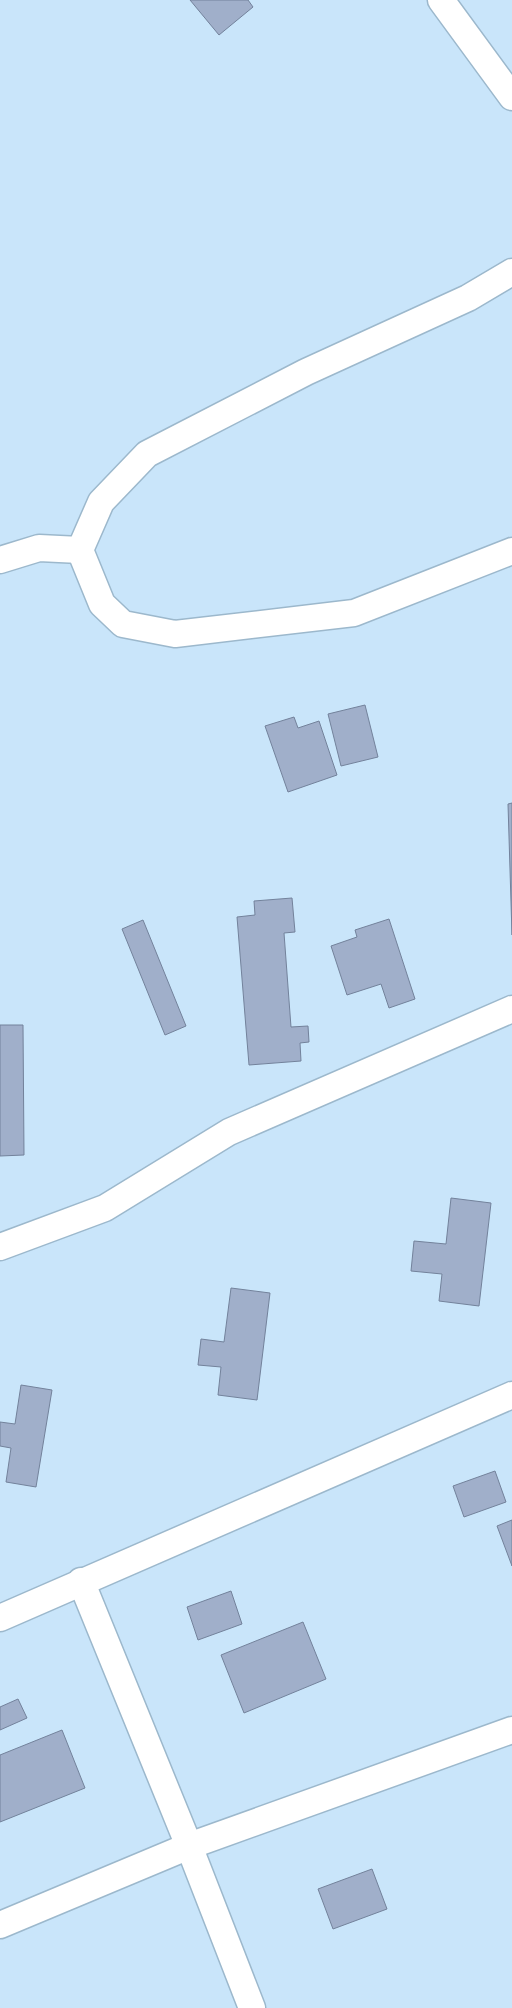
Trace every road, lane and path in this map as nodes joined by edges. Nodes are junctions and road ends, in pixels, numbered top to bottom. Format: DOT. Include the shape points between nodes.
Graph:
graph roads {
  1 [pos="441,0"];
  2 [pos="512,97"];
  3 [pos="512,272"];
  4 [pos="80,550"];
  5 [pos="512,551"];
  6 [pos="0,560"];
  7 [pos="512,1009"];
  8 [pos="0,1247"];
  9 [pos="512,1395"];
  10 [pos="81,1581"];
  11 [pos="0,1618"];
  12 [pos="512,1730"];
  13 [pos="189,1846"];
  14 [pos="0,1925"];
  15 [pos="252,2008"];
  1 -- 2 [label="street"];
  3 -- 4 [label="street" via="468,298 306,372 148,454 101,502"];
  4 -- 5 [label="street" via="102,604 123,624 175,634 354,613"];
  4 -- 6 [label="street" via="38,548"];
  7 -- 8 [label="street" via="229,1132 105,1208"];
  9 -- 10 [label="street"];
  10 -- 11 [label="street"];
  10 -- 13 [label="street"];
  12 -- 13 [label="street"];
  13 -- 14 [label="street"];
  13 -- 15 [label="street"];
}
